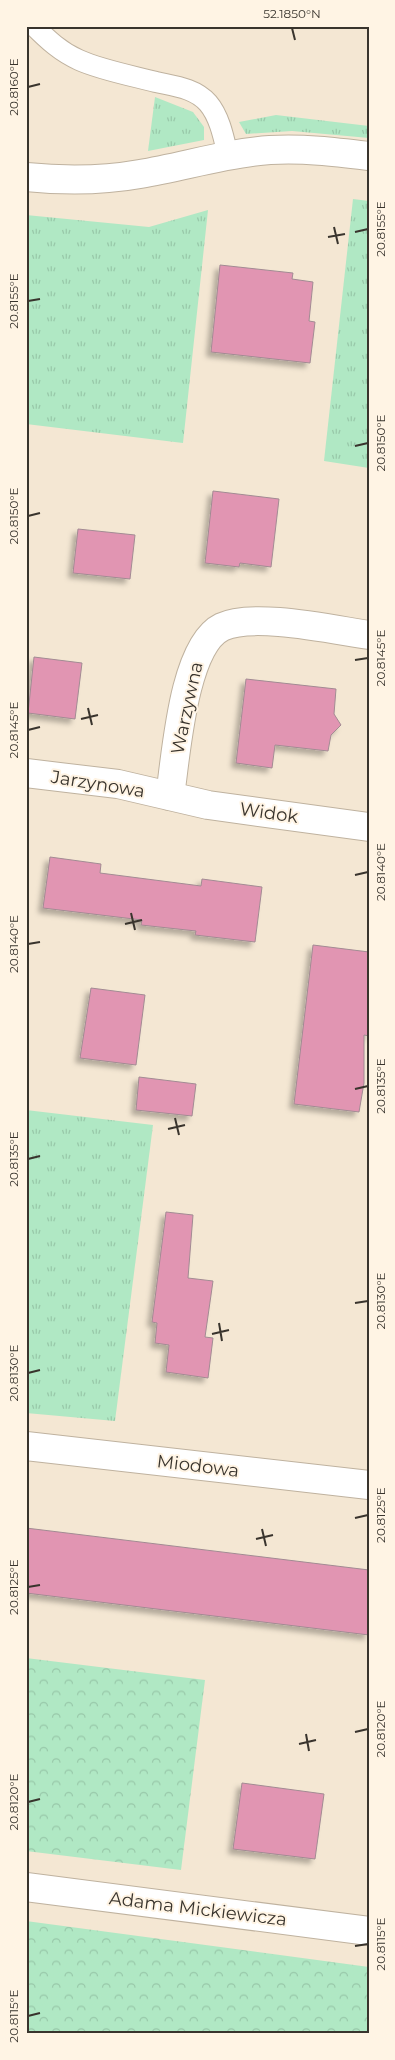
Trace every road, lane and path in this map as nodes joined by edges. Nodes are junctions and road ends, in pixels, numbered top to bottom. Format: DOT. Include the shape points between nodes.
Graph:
graph roads {
  1 [pos="34,26"];
  2 [pos="228,156"];
  3 [pos="369,156"];
  4 [pos="26,177"];
  5 [pos="369,635"];
  6 [pos="26,773"];
  7 [pos="170,796"];
  8 [pos="369,827"];
  9 [pos="26,1446"];
  10 [pos="369,1486"];
  11 [pos="26,1887"];
  12 [pos="369,1931"];
  1 -- 2 [label="lane" via="54,46 81,61 196,93 208,103 216,118"];
  2 -- 3 [label="street" via="309,149"];
  2 -- 4 [label="street" via="105,179 79,181"];
  5 -- 7 [label="street, Warzywna" via="267,621 234,623 213,632 192,668"];
  6 -- 7 [label="street, Jarzynowa" via="118,784"];
  7 -- 8 [label="street, Widok" via="208,805"];
  9 -- 10 [label="street, Miodowa"];
  11 -- 12 [label="street, Adama Mickiewicza"];
}
